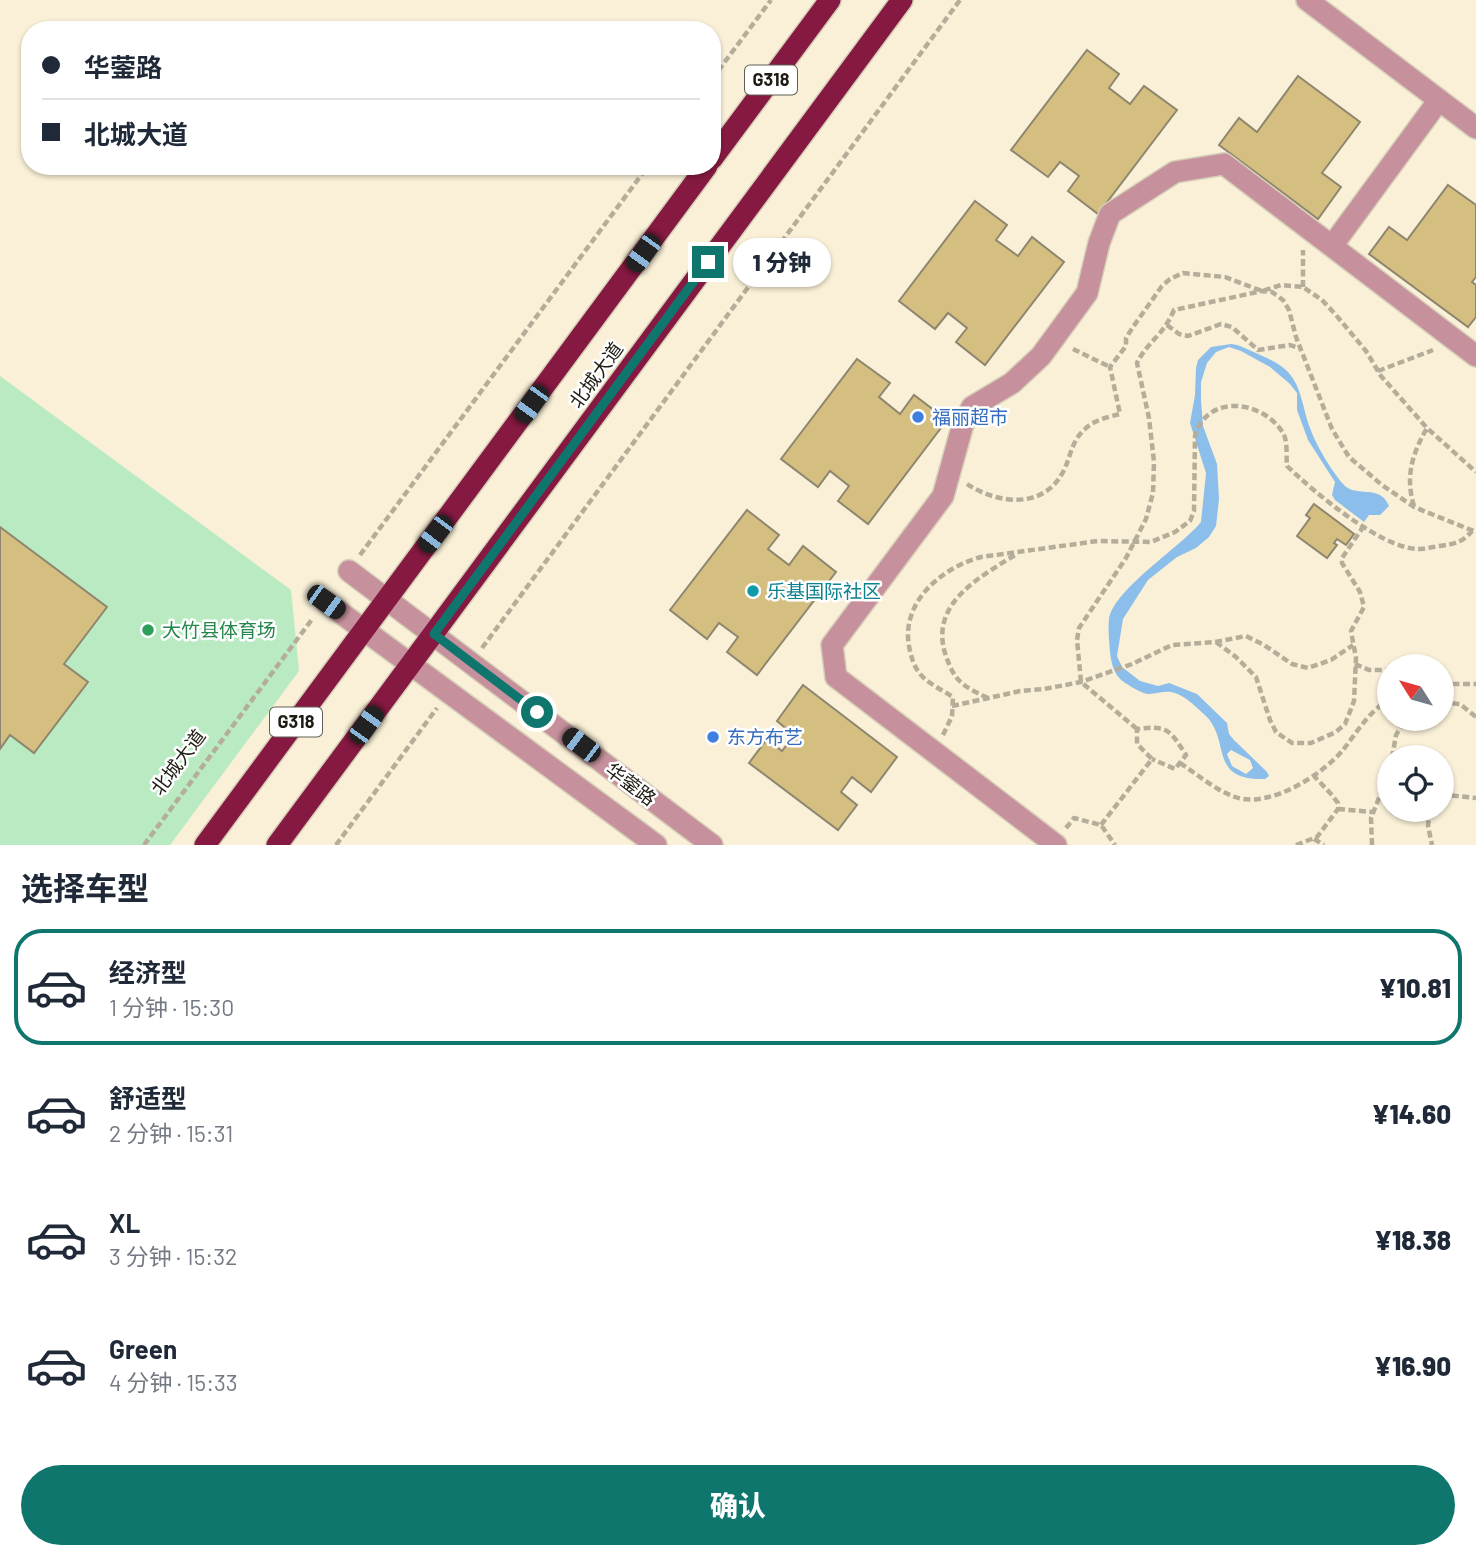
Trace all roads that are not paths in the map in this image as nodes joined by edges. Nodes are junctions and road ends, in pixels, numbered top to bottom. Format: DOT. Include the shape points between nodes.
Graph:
graph roads {
  1 [pos="830,0"];
  2 [pos="902,0"];
  3 [pos="1307,0"];
  4 [pos="1439,100"];
  5 [pos="1476,128"];
  6 [pos="721,147"];
  7 [pos="700,175"];
  8 [pos="1332,246"];
  9 [pos="1469,350"];
  10 [pos="349,571"];
  11 [pos="387,599"];
  12 [pos="326,602"];
  13 [pos="364,630"];
  14 [pos="434,634"];
  15 [pos="411,664"];
  16 [pos="1058,841"];
  17 [pos="205,845"];
  18 [pos="277,845"];
  19 [pos="656,845"];
  20 [pos="712,845"];
  1 -- 6 [label="highway, G318"];
  2 -- 14 [label="highway, 北城大道 / G318"];
  3 -- 4 [label="street"];
  4 -- 5 [label="street"];
  4 -- 8 [label="street"];
  7 -- 11 [label="highway, 北城大道 / G318"];
  8 -- 9 [label="street"];
  8 -- 16 [label="street" via="1224,164 1175,172 1110,214 1087,293 1041,356 1012,383 972,407 943,496 832,645 835,677"];
  10 -- 11 [label="street, 华蓥路"];
  11 -- 13 [label="highway, 北城大道 / G318"];
  11 -- 14 [label="street, 华蓥路"];
  12 -- 13 [label="street, 华蓥路"];
  13 -- 15 [label="street, 华蓥路"];
  13 -- 17 [label="highway, 北城大道 / G318"];
  14 -- 15 [label="highway, 北城大道 / G318"];
  14 -- 20 [label="street, 华蓥路"];
  15 -- 18 [label="highway, 北城大道 / G318"];
  15 -- 19 [label="street, 华蓥路"];
}
